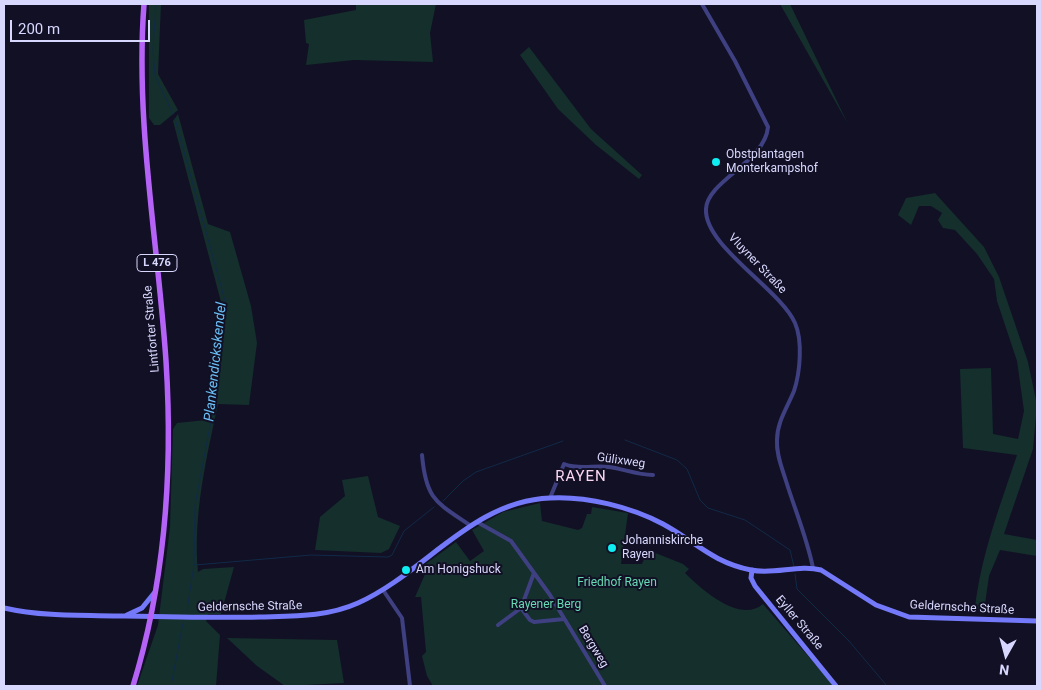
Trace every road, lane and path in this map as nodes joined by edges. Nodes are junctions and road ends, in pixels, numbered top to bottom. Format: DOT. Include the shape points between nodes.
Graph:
graph roads {
  1 [pos="144,4"];
  2 [pos="702,4"];
  3 [pos="422,455"];
  4 [pos="653,475"];
  5 [pos="550,498"];
  6 [pos="476,522"];
  7 [pos="471,526"];
  8 [pos="813,568"];
  9 [pos="752,570"];
  10 [pos="534,573"];
  11 [pos="383,590"];
  12 [pos="155,592"];
  13 [pos="4,608"];
  14 [pos="521,608"];
  15 [pos="124,616"];
  16 [pos="150,618"];
  17 [pos="564,619"];
  18 [pos="1037,621"];
  19 [pos="498,625"];
  20 [pos="133,686"];
  21 [pos="410,686"];
  22 [pos="606,686"];
  23 [pos="836,686"];
  1 -- 12 [label="main road, Lintforter Straße / L 476" via="143,103 166,361 168,424 168,487"];
  2 -- 8 [label="street, Vluyner Straße" via="768,127 762,146 712,195 706,211 710,226 726,248 785,307 798,329 796,384 778,427 777,452"];
  3 -- 7 [label="street" via="429,492 442,506"];
  4 -- 5 [label="street, Gülixweg" via="564,464"];
  5 -- 6 [label="main road, Geldernsche Straße" via="521,502"];
  5 -- 9 [label="main road, Geldernsche Straße" via="571,498 613,506 649,517 706,553"];
  6 -- 7 [label="main road, Geldernsche Straße"];
  6 -- 10 [label="street, Bergweg" via="511,541"];
  7 -- 11 [label="main road, Geldernsche Straße"];
  8 -- 9 [label="main road, Geldernsche Straße"];
  8 -- 18 [label="main road, Geldernsche Straße" via="830,574 876,605 909,617"];
  9 -- 23 [label="main road, Eyller Straße" via="755,586"];
  10 -- 14 [label="street"];
  10 -- 17 [label="street, Bergweg"];
  11 -- 16 [label="main road, Geldernsche Straße" via="348,607 311,615"];
  11 -- 21 [label="street" via="402,618"];
  12 -- 15 [label="main road" via="142,608"];
  12 -- 16 [label="main road, Lintforter Straße / L 476"];
  13 -- 15 [label="main road, Geldernsche Straße" via="50,615"];
  14 -- 17 [label="street, Bergweg" via="534,622"];
  14 -- 19 [label="street"];
  15 -- 16 [label="main road, Geldernsche Straße"];
  16 -- 20 [label="main road, Lintforter Straße / L 476"];
  17 -- 22 [label="street, Bergweg"];
}
